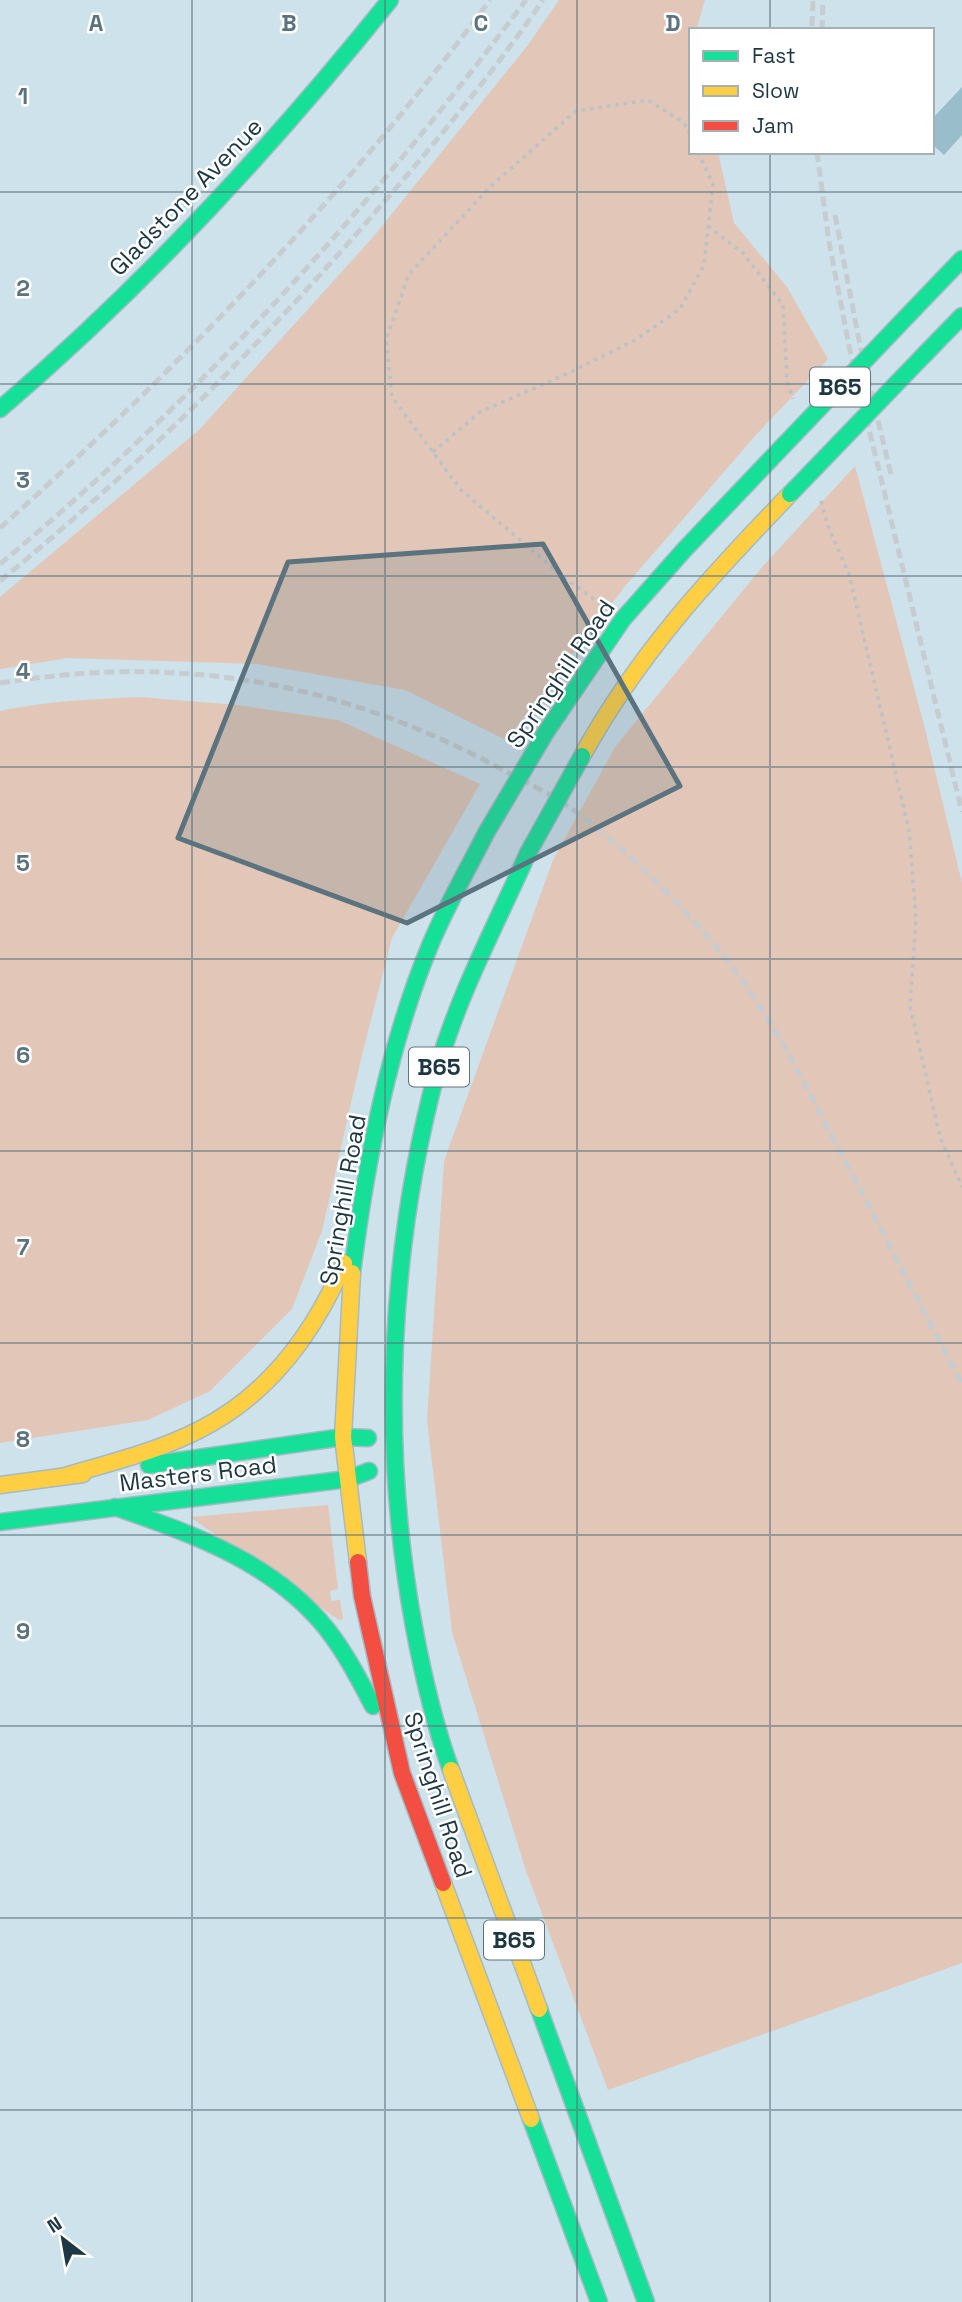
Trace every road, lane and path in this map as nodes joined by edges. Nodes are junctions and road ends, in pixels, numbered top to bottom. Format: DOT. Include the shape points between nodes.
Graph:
graph roads {
  1 [pos="390,0"];
  2 [pos="689,132"];
  3 [pos="699,154"];
  4 [pos="708,226"];
  5 [pos="962,259"];
  6 [pos="962,316"];
  7 [pos="795,407"];
  8 [pos="0,409"];
  9 [pos="433,452"];
  10 [pos="821,499"];
  11 [pos="623,619"];
  12 [pos="962,1187"];
  13 [pos="361,1200"];
  14 [pos="343,1437"];
  15 [pos="394,1449"];
  16 [pos="62,1477"];
  17 [pos="348,1479"];
  18 [pos="0,1485"];
  19 [pos="115,1507"];
  20 [pos="0,1522"];
  21 [pos="402,1773"];
  22 [pos="599,2302"];
  23 [pos="646,2302"];
  1 -- 8 [label="main road, Gladstone Avenue" via="257,158 100,319"];
  2 -- 9 [label="path" via="684,123 648,100 576,111 490,187 408,274 386,340 392,397"];
  3 -- 4 [label="path" via="713,184"];
  4 -- 7 [label="path" via="743,253 783,305 788,381"];
  4 -- 9 [label="path" via="704,265 680,309 635,340 481,412"];
  5 -- 11 [label="main road, Springhill Road / B65, bridge"];
  6 -- 15 [label="main road, Springhill Road / B65, bridge" via="680,612 597,727 528,853 462,1000 439,1065 418,1152 398,1283"];
  9 -- 11 [label="path" via="461,490 567,580"];
  10 -- 12 [label="path" via="849,574 909,830 916,918 910,1006 940,1137"];
  11 -- 13 [label="main road, Springhill Road / B65, bridge" via="546,732 486,833 430,942 397,1038"];
  13 -- 14 [label="main road, Springhill Road / B65" via="350,1286"];
  13 -- 16 [label="main road" via="330,1295 290,1358 258,1391 199,1431"];
  14 -- 15 [label="main road, Masters Road" via="369,1438"];
  14 -- 16 [label="main road, Masters Road"];
  14 -- 17 [label="main road, Springhill Road / B65"];
  15 -- 17 [label="main road, Masters Road" via="376,1467"];
  15 -- 23 [label="main road, Springhill Road / B65" via="404,1572 440,1740"];
  16 -- 18 [label="main road, Masters Road"];
  17 -- 19 [label="main road, Masters Road"];
  17 -- 21 [label="main road, Springhill Road / B65" via="362,1596"];
  19 -- 20 [label="main road, Masters Road"];
  19 -- 21 [label="main road" via="215,1544 296,1595 350,1661"];
  21 -- 22 [label="main road, Springhill Road / B65"];
}
